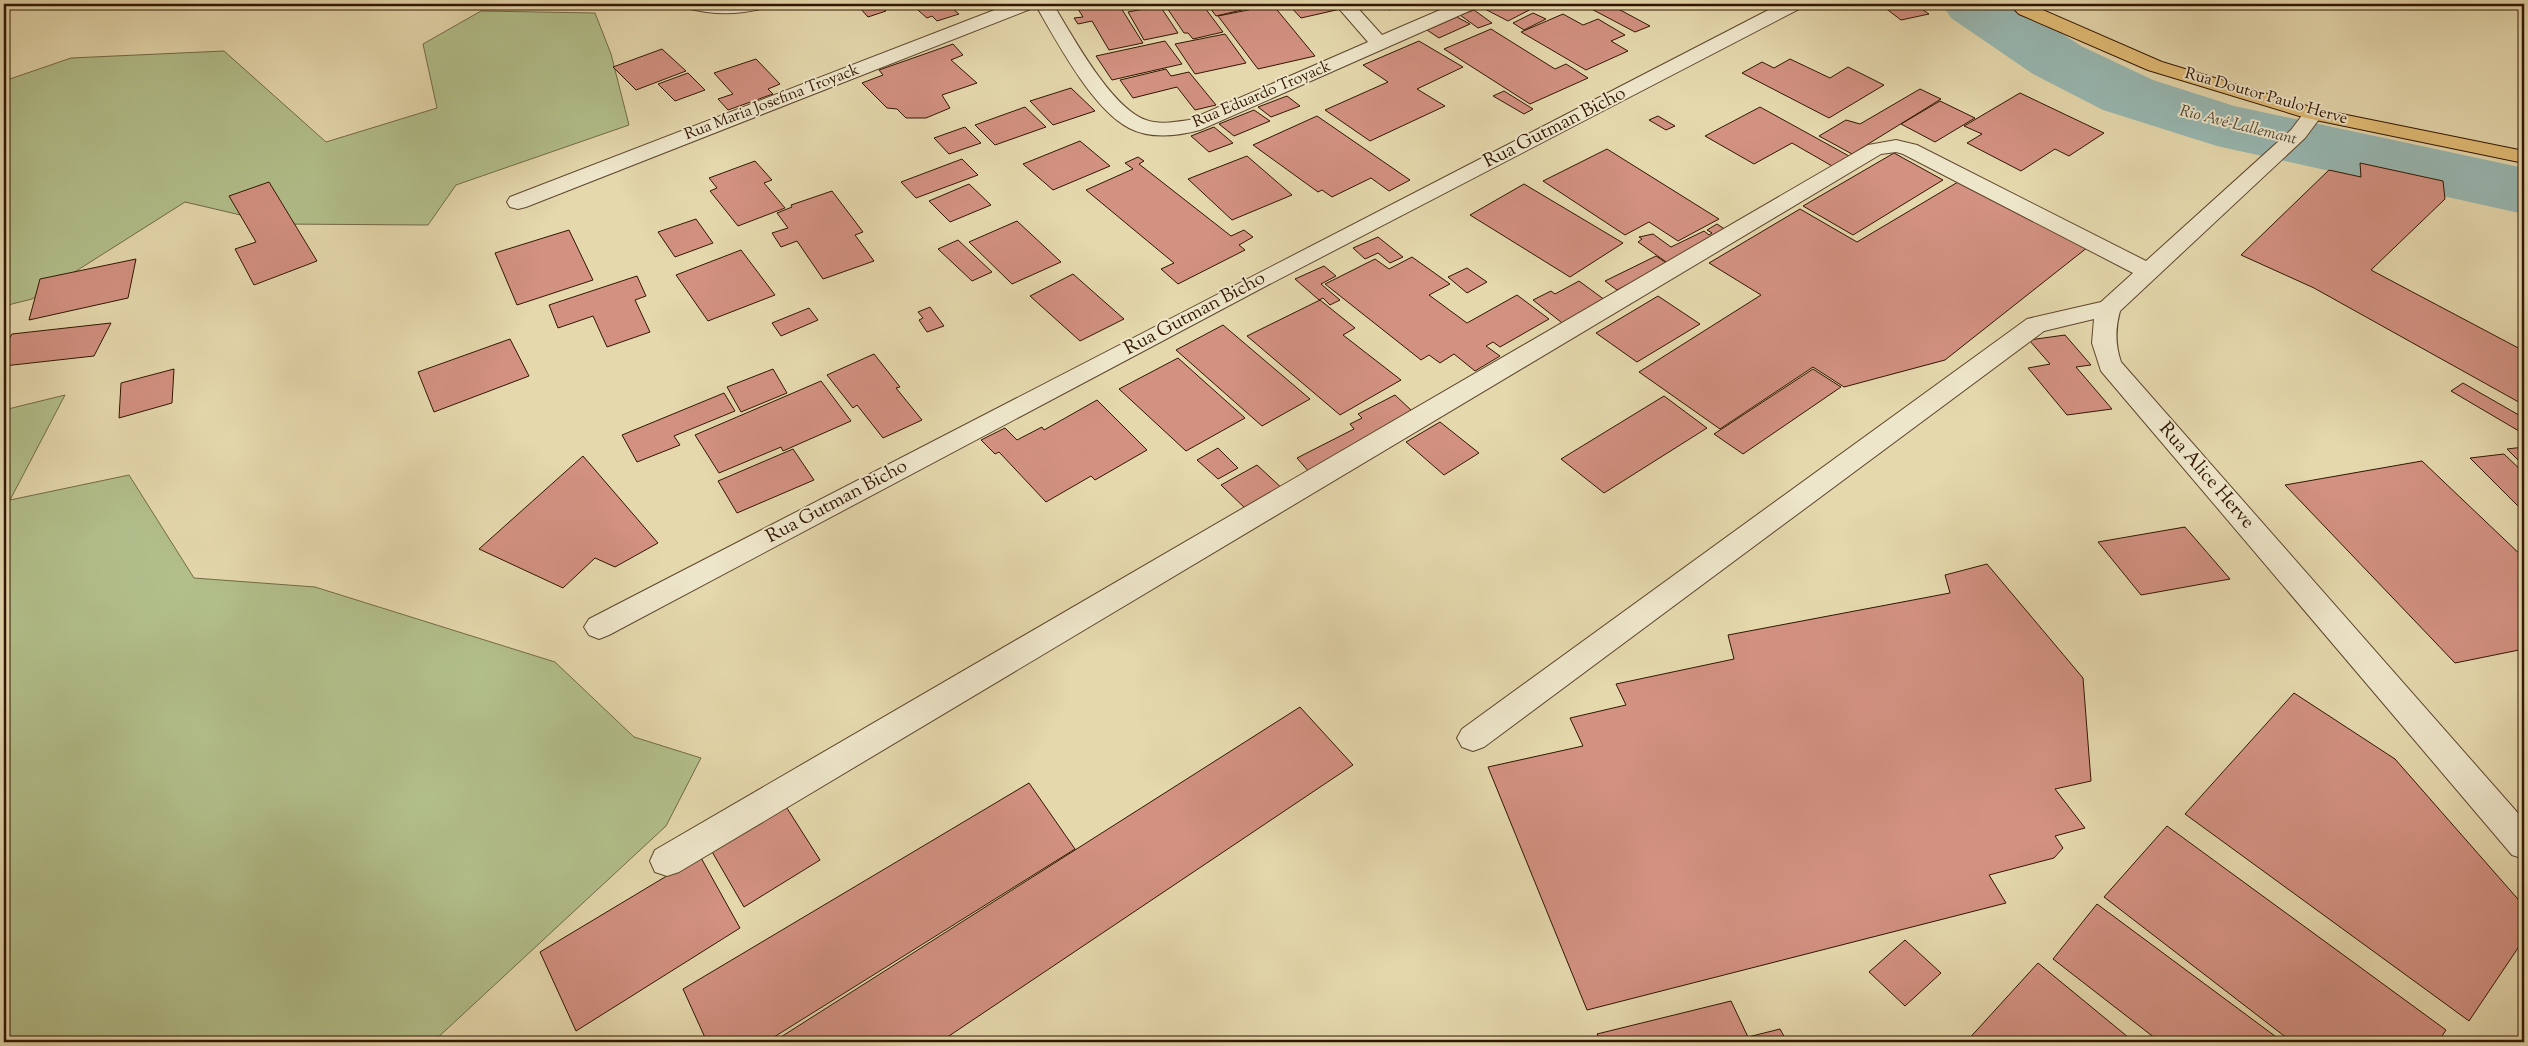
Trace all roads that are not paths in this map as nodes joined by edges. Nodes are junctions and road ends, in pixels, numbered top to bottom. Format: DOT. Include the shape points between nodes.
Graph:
graph roads {
  1 [pos="694,4"];
  2 [pos="758,4"];
  3 [pos="1026,4"];
  4 [pos="1044,4"];
  5 [pos="1344,4"];
  6 [pos="1469,4"];
  7 [pos="1794,4"];
  8 [pos="2018,4"];
  9 [pos="1380,44"];
  10 [pos="2313,114"];
  11 [pos="2524,157"];
  12 [pos="518,202"];
  13 [pos="2149,272"];
  14 [pos="2109,308"];
  15 [pos="599,627"];
  16 [pos="1473,738"];
  17 [pos="2524,844"];
  18 [pos="667,861"];
  1 -- 2 [label="street" via="714,9 742,9"];
  3 -- 12 [label="street, Rua Maria Josefina Troyack"];
  4 -- 9 [label="street, Rua Eduardo Troyack" via="1094,83 1136,123 1149,127 1193,126"];
  5 -- 9 [label="street"];
  6 -- 9 [label="street, Rua Eduardo Troyack"];
  7 -- 15 [label="street, Rua Gutman Bicho"];
  8 -- 10 [label="main road, Rua Doutor Paulo Herve" via="2155,66"];
  10 -- 11 [label="main road, Rua Doutor Paulo Herve"];
  10 -- 13 [label="street" via="2298,134"];
  13 -- 14 [label="street"];
  13 -- 18 [label="street" via="1910,149 1896,146 1875,149"];
  14 -- 16 [label="street" via="2036,325"];
  14 -- 17 [label="street, Rua Alice Herve" via="2102,344 2110,366"];
}
